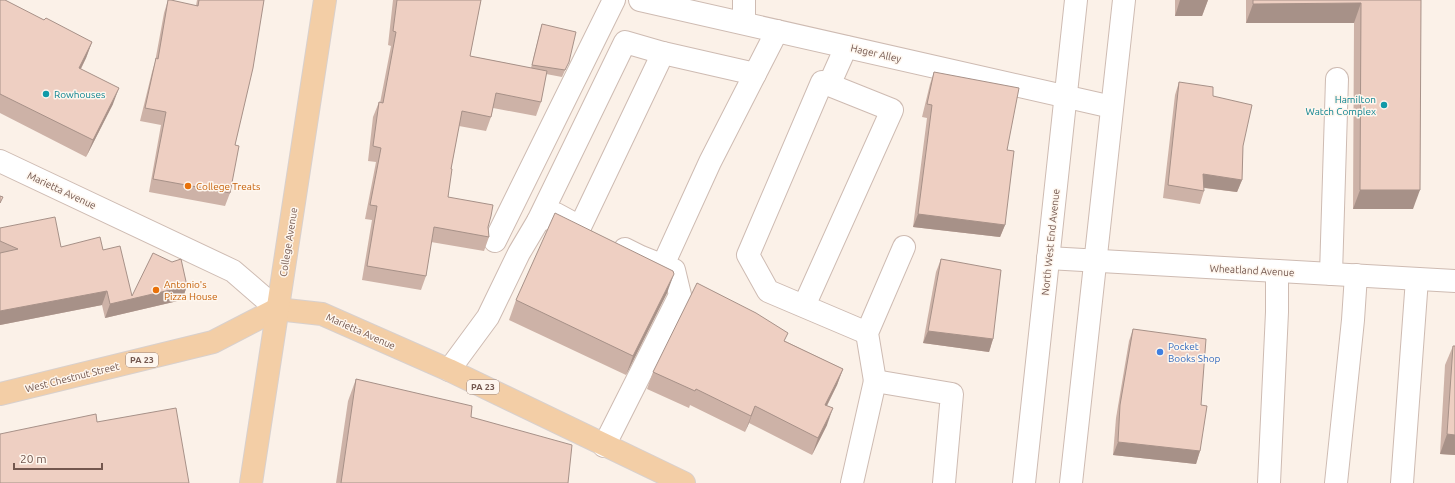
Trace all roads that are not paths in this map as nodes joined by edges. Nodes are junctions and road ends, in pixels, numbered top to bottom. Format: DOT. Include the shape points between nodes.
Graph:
graph roads {
  1 [pos="325,0"];
  2 [pos="614,0"];
  3 [pos="640,0"];
  4 [pos="744,0"];
  5 [pos="1076,0"];
  6 [pos="1124,0"];
  7 [pos="744,23"];
  8 [pos="777,31"];
  9 [pos="846,47"];
  10 [pos="663,53"];
  11 [pos="755,74"];
  12 [pos="1337,80"];
  13 [pos="830,85"];
  14 [pos="1066,96"];
  15 [pos="1112,107"];
  16 [pos="0,160"];
  17 [pos="538,221"];
  18 [pos="596,234"];
  19 [pos="496,241"];
  20 [pos="904,246"];
  21 [pos="1048,258"];
  22 [pos="1096,261"];
  23 [pos="663,265"];
  24 [pos="1276,271"];
  25 [pos="1331,274"];
  26 [pos="1356,275"];
  27 [pos="1417,279"];
  28 [pos="1455,281"];
  29 [pos="804,306"];
  30 [pos="278,309"];
  31 [pos="867,333"];
  32 [pos="449,370"];
  33 [pos="875,381"];
  34 [pos="0,394"];
  35 [pos="604,446"];
  36 [pos="251,483"];
  37 [pos="684,483"];
  38 [pos="852,483"];
  39 [pos="944,483"];
  40 [pos="1024,483"];
  41 [pos="1071,483"];
  42 [pos="1269,483"];
  43 [pos="1336,483"];
  44 [pos="1402,483"];
  1 -- 30 [label="main road, College Avenue"];
  2 -- 19 [label="street"];
  3 -- 7 [label="street, Hager Alley"];
  4 -- 7 [label="street"];
  5 -- 14 [label="street, North West End Avenue"];
  6 -- 15 [label="street"];
  7 -- 8 [label="street, Hager Alley"];
  8 -- 9 [label="street, Hager Alley"];
  8 -- 11 [label="street"];
  9 -- 13 [label="street"];
  9 -- 14 [label="street, Hager Alley"];
  10 -- 11 [label="street"];
  10 -- 17 [label="street" via="625,42"];
  10 -- 18 [label="street"];
  11 -- 23 [label="street" via="710,162"];
  12 -- 25 [label="street"];
  13 -- 29 [label="street" via="822,82 748,254 768,291"];
  13 -- 29 [label="street" via="892,110"];
  14 -- 15 [label="street, Hager Alley"];
  14 -- 21 [label="street, North West End Avenue"];
  15 -- 22 [label="street"];
  16 -- 30 [label="street, Marietta Avenue" via="233,271"];
  17 -- 18 [label="street" via="556,214"];
  17 -- 32 [label="street" via="519,253 488,317"];
  18 -- 23 [label="street"];
  20 -- 31 [label="street"];
  21 -- 22 [label="street, Wheatland Avenue"];
  21 -- 40 [label="street, North West End Avenue"];
  22 -- 24 [label="street, Wheatland Avenue"];
  22 -- 41 [label="street"];
  23 -- 35 [label="street" via="674,270 680,295"];
  24 -- 25 [label="street, Wheatland Avenue"];
  24 -- 42 [label="street" via="1277,312"];
  25 -- 26 [label="street, Wheatland Avenue"];
  26 -- 27 [label="street, Wheatland Avenue"];
  26 -- 43 [label="street"];
  27 -- 28 [label="street, Wheatland Avenue"];
  27 -- 44 [label="street"];
  29 -- 31 [label="street"];
  30 -- 32 [label="main road, Marietta Avenue / PA 23" via="322,314"];
  30 -- 34 [label="main road, West Chestnut Street / PA 23" via="213,342"];
  30 -- 36 [label="main road, College Avenue"];
  31 -- 33 [label="street"];
  32 -- 35 [label="main road, Marietta Avenue / PA 23"];
  33 -- 38 [label="street"];
  33 -- 39 [label="street" via="952,394"];
  35 -- 37 [label="main road, Marietta Avenue / PA 23"];
}
